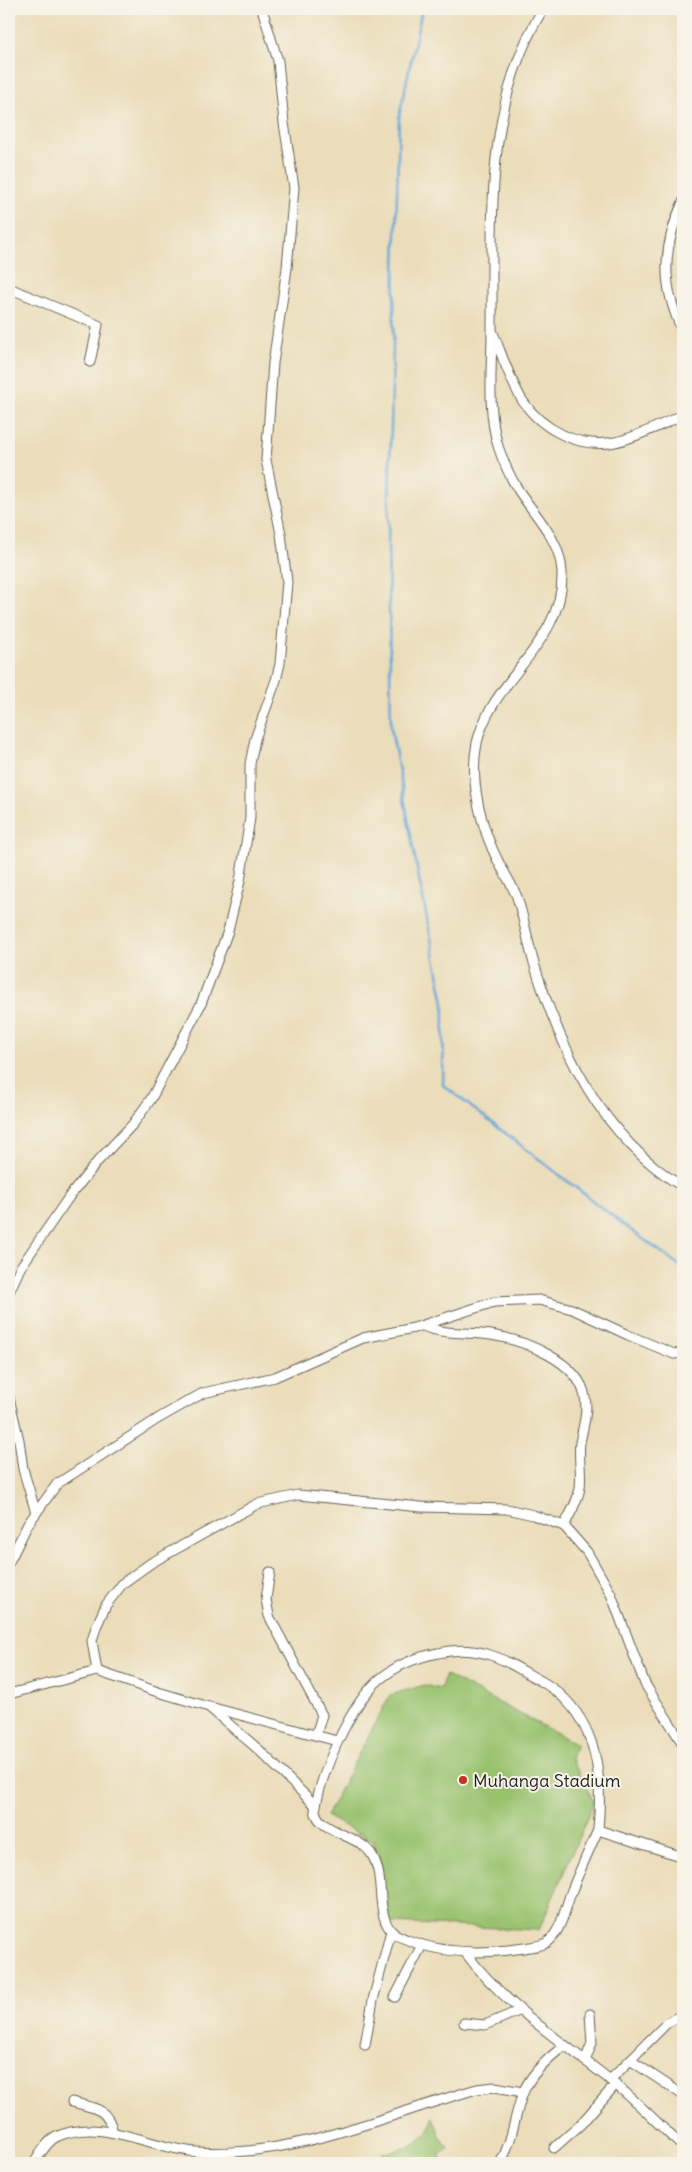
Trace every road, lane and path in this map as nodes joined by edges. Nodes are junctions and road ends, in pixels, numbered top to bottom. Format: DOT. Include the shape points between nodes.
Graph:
graph roads {
  1 [pos="262,9"];
  2 [pos="543,9"];
  3 [pos="683,202"];
  4 [pos="9,288"];
  5 [pos="492,330"];
  6 [pos="683,332"];
  7 [pos="90,362"];
  8 [pos="683,415"];
  9 [pos="683,1187"];
  10 [pos="9,1292"];
  11 [pos="424,1326"];
  12 [pos="683,1353"];
  13 [pos="9,1398"];
  14 [pos="36,1512"];
  15 [pos="564,1526"];
  16 [pos="9,1562"];
  17 [pos="270,1572"];
  18 [pos="97,1671"];
  19 [pos="9,1694"];
  20 [pos="209,1707"];
  21 [pos="316,1735"];
  22 [pos="337,1741"];
  23 [pos="683,1744"];
  24 [pos="316,1806"];
  25 [pos="598,1830"];
  26 [pos="683,1857"];
  27 [pos="391,1931"];
  28 [pos="422,1945"];
  29 [pos="465,1952"];
  30 [pos="395,1997"];
  31 [pos="521,2010"];
  32 [pos="590,2014"];
  33 [pos="683,2014"];
  34 [pos="464,2023"];
  35 [pos="365,2045"];
  36 [pos="564,2046"];
  37 [pos="630,2060"];
  38 [pos="585,2061"];
  39 [pos="613,2082"];
  40 [pos="523,2092"];
  41 [pos="683,2095"];
  42 [pos="72,2102"];
  43 [pos="113,2132"];
  44 [pos="683,2147"];
  45 [pos="554,2148"];
  46 [pos="35,2163"];
  47 [pos="500,2163"];
  1 -- 10 [label="street" via="278,61 294,188 287,268 273,363 266,460 287,582 280,664 250,764 250,818 240,881 225,939 201,1004 151,1099 69,1197 20,1268"];
  2 -- 5 [label="street" via="514,65 503,113 491,222"];
  3 -- 6 [label="street" via="671,231 666,275"];
  4 -- 7 [label="street" via="98,325"];
  5 -- 8 [label="street" via="523,401 549,427 574,440 614,442"];
  5 -- 9 [label="street" via="492,422 499,447 516,487 559,551 562,573 556,615 495,704 478,740 475,775 478,797 498,860 520,906 533,960 553,1018 581,1078 624,1138"];
  11 -- 12 [label="street" via="494,1302 538,1300 572,1308 674,1354"];
  11 -- 14 [label="street" via="364,1338 275,1377 203,1393 67,1477 51,1491"];
  11 -- 15 [label="street" via="493,1335 531,1347 558,1361 581,1383 586,1404 579,1450 580,1490"];
  13 -- 14 [label="street" via="23,1469"];
  14 -- 16 [label="street"];
  15 -- 18 [label="street" via="520,1511 496,1508 421,1507 312,1495 266,1501 151,1563 123,1583 106,1605 96,1627 92,1641"];
  15 -- 23 [label="street" via="594,1561 611,1594 645,1684"];
  17 -- 21 [label="street" via="266,1600 269,1616 322,1715"];
  18 -- 19 [label="street"];
  18 -- 20 [label="street"];
  20 -- 21 [label="street"];
  20 -- 24 [label="street"];
  21 -- 22 [label="street"];
  22 -- 24 [label="street"];
  22 -- 25 [label="street" via="364,1697 394,1669 422,1657 455,1650 487,1654 551,1687 584,1722 592,1741 599,1775"];
  24 -- 27 [label="street" via="318,1819 323,1824 372,1855 377,1864 384,1915"];
  25 -- 26 [label="street"];
  25 -- 29 [label="street" via="563,1916 549,1941 515,1949"];
  27 -- 28 [label="street"];
  27 -- 35 [label="street"];
  28 -- 29 [label="street"];
  28 -- 30 [label="street"];
  29 -- 31 [label="street" via="482,1975"];
  31 -- 34 [label="street" via="484,2025"];
  31 -- 36 [label="street"];
  32 -- 38 [label="street" via="592,2043"];
  33 -- 37 [label="street" via="667,2023"];
  36 -- 38 [label="street"];
  36 -- 40 [label="street" via="536,2071"];
  37 -- 39 [label="street"];
  37 -- 41 [label="street"];
  38 -- 39 [label="street"];
  39 -- 44 [label="street"];
  39 -- 45 [label="street" via="580,2125"];
  40 -- 43 [label="street" via="495,2087 477,2089 347,2130 248,2152 194,2152"];
  40 -- 47 [label="street" via="508,2147"];
  42 -- 43 [label="street" via="104,2113"];
  43 -- 46 [label="street" via="83,2131 54,2138"];
}
